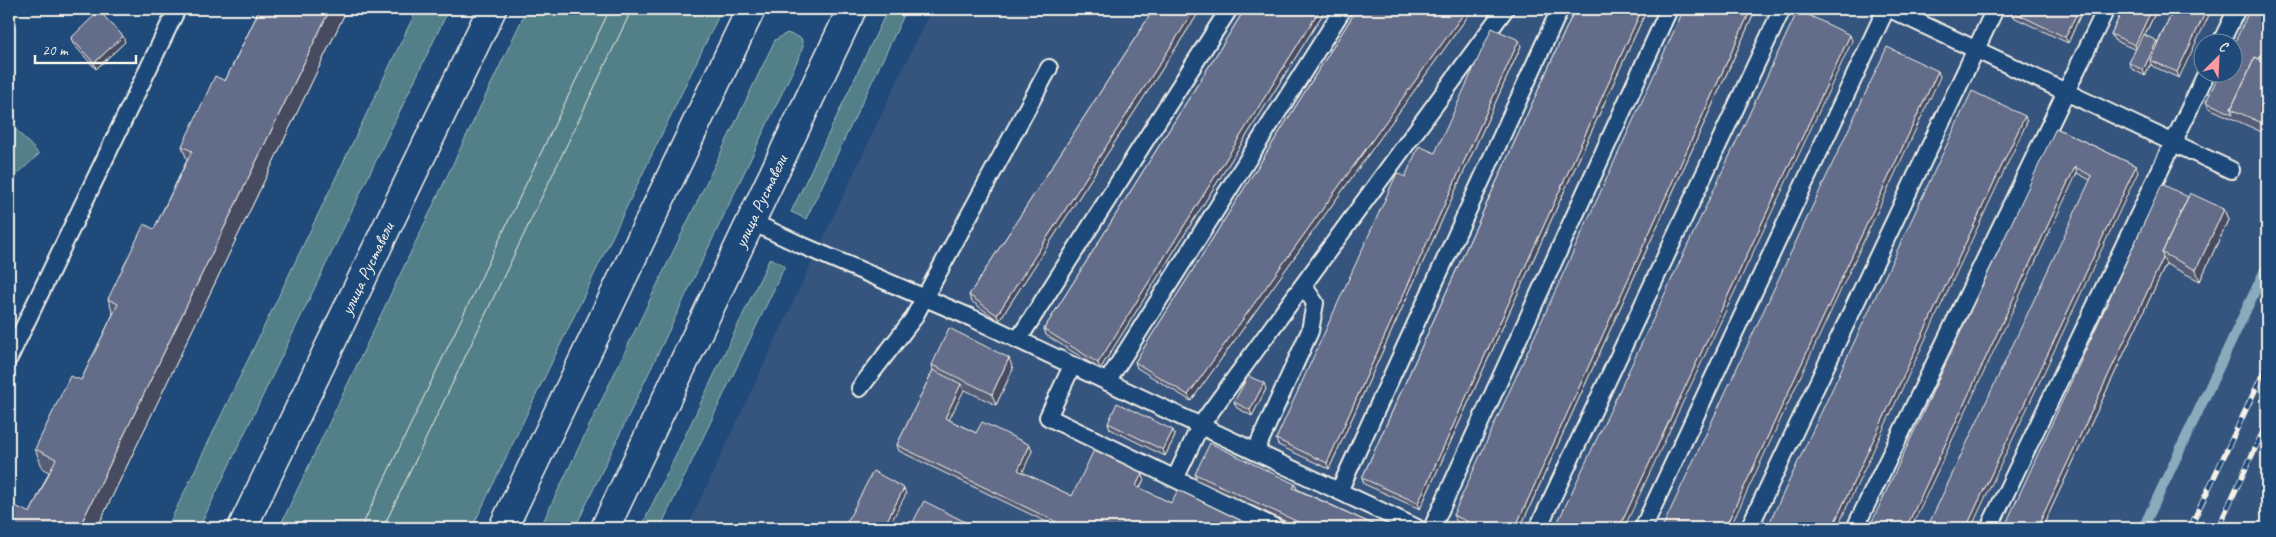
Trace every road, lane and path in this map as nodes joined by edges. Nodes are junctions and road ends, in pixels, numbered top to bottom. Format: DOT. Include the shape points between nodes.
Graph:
graph roads {
  1 [pos="177,9"];
  2 [pos="492,9"];
  3 [pos="752,9"];
  4 [pos="852,9"];
  5 [pos="1229,9"];
  6 [pos="1343,9"];
  7 [pos="1505,9"];
  8 [pos="1560,9"];
  9 [pos="1669,9"];
  10 [pos="1782,9"];
  11 [pos="1888,9"];
  12 [pos="1995,9"];
  13 [pos="2106,9"];
  14 [pos="2238,9"];
  15 [pos="2226,32"];
  16 [pos="1976,49"];
  17 [pos="1049,68"];
  18 [pos="2202,82"];
  19 [pos="2066,92"];
  20 [pos="2174,142"];
  21 [pos="2232,170"];
  22 [pos="752,222"];
  23 [pos="1303,285"];
  24 [pos="923,297"];
  25 [pos="1018,340"];
  26 [pos="9,358"];
  27 [pos="1072,366"];
  28 [pos="1107,382"];
  29 [pos="860,388"];
  30 [pos="1200,426"];
  31 [pos="1255,452"];
  32 [pos="1175,479"];
  33 [pos="1339,492"];
  34 [pos="242,528"];
  35 [pos="503,528"];
  36 [pos="605,528"];
  37 [pos="1276,528"];
  38 [pos="1417,528"];
  39 [pos="1432,528"];
  40 [pos="1538,528"];
  41 [pos="1643,528"];
  42 [pos="1749,528"];
  43 [pos="1855,528"];
  44 [pos="1989,528"];
  1 -- 26 [label="lane"];
  2 -- 34 [label="main road, улица Руставели"];
  3 -- 35 [label="main road"];
  4 -- 22 [label="main road, улица Руставели"];
  5 -- 25 [label="lane"];
  6 -- 28 [label="lane"];
  7 -- 23 [label="lane"];
  8 -- 33 [label="lane"];
  9 -- 39 [label="lane"];
  10 -- 40 [label="lane"];
  11 -- 16 [label="lane"];
  11 -- 41 [label="lane"];
  12 -- 16 [label="lane"];
  13 -- 19 [label="lane"];
  14 -- 15 [label="lane"];
  16 -- 19 [label="lane"];
  16 -- 42 [label="lane"];
  17 -- 24 [label="lane"];
  18 -- 20 [label="lane"];
  19 -- 20 [label="lane"];
  19 -- 43 [label="lane"];
  20 -- 21 [label="lane"];
  20 -- 44 [label="lane"];
  22 -- 24 [label="lane"];
  22 -- 36 [label="main road, улица Руставели"];
  23 -- 30 [label="lane"];
  23 -- 31 [label="lane" via="1315,303 1310,332"];
  24 -- 25 [label="lane"];
  24 -- 29 [label="lane" via="913,319"];
  25 -- 27 [label="lane"];
  27 -- 28 [label="lane"];
  27 -- 32 [label="lane" via="1048,417"];
  28 -- 30 [label="lane"];
  30 -- 31 [label="lane"];
  30 -- 32 [label="lane"];
  31 -- 33 [label="lane"];
  32 -- 37 [label="lane"];
  33 -- 38 [label="lane"];
}
